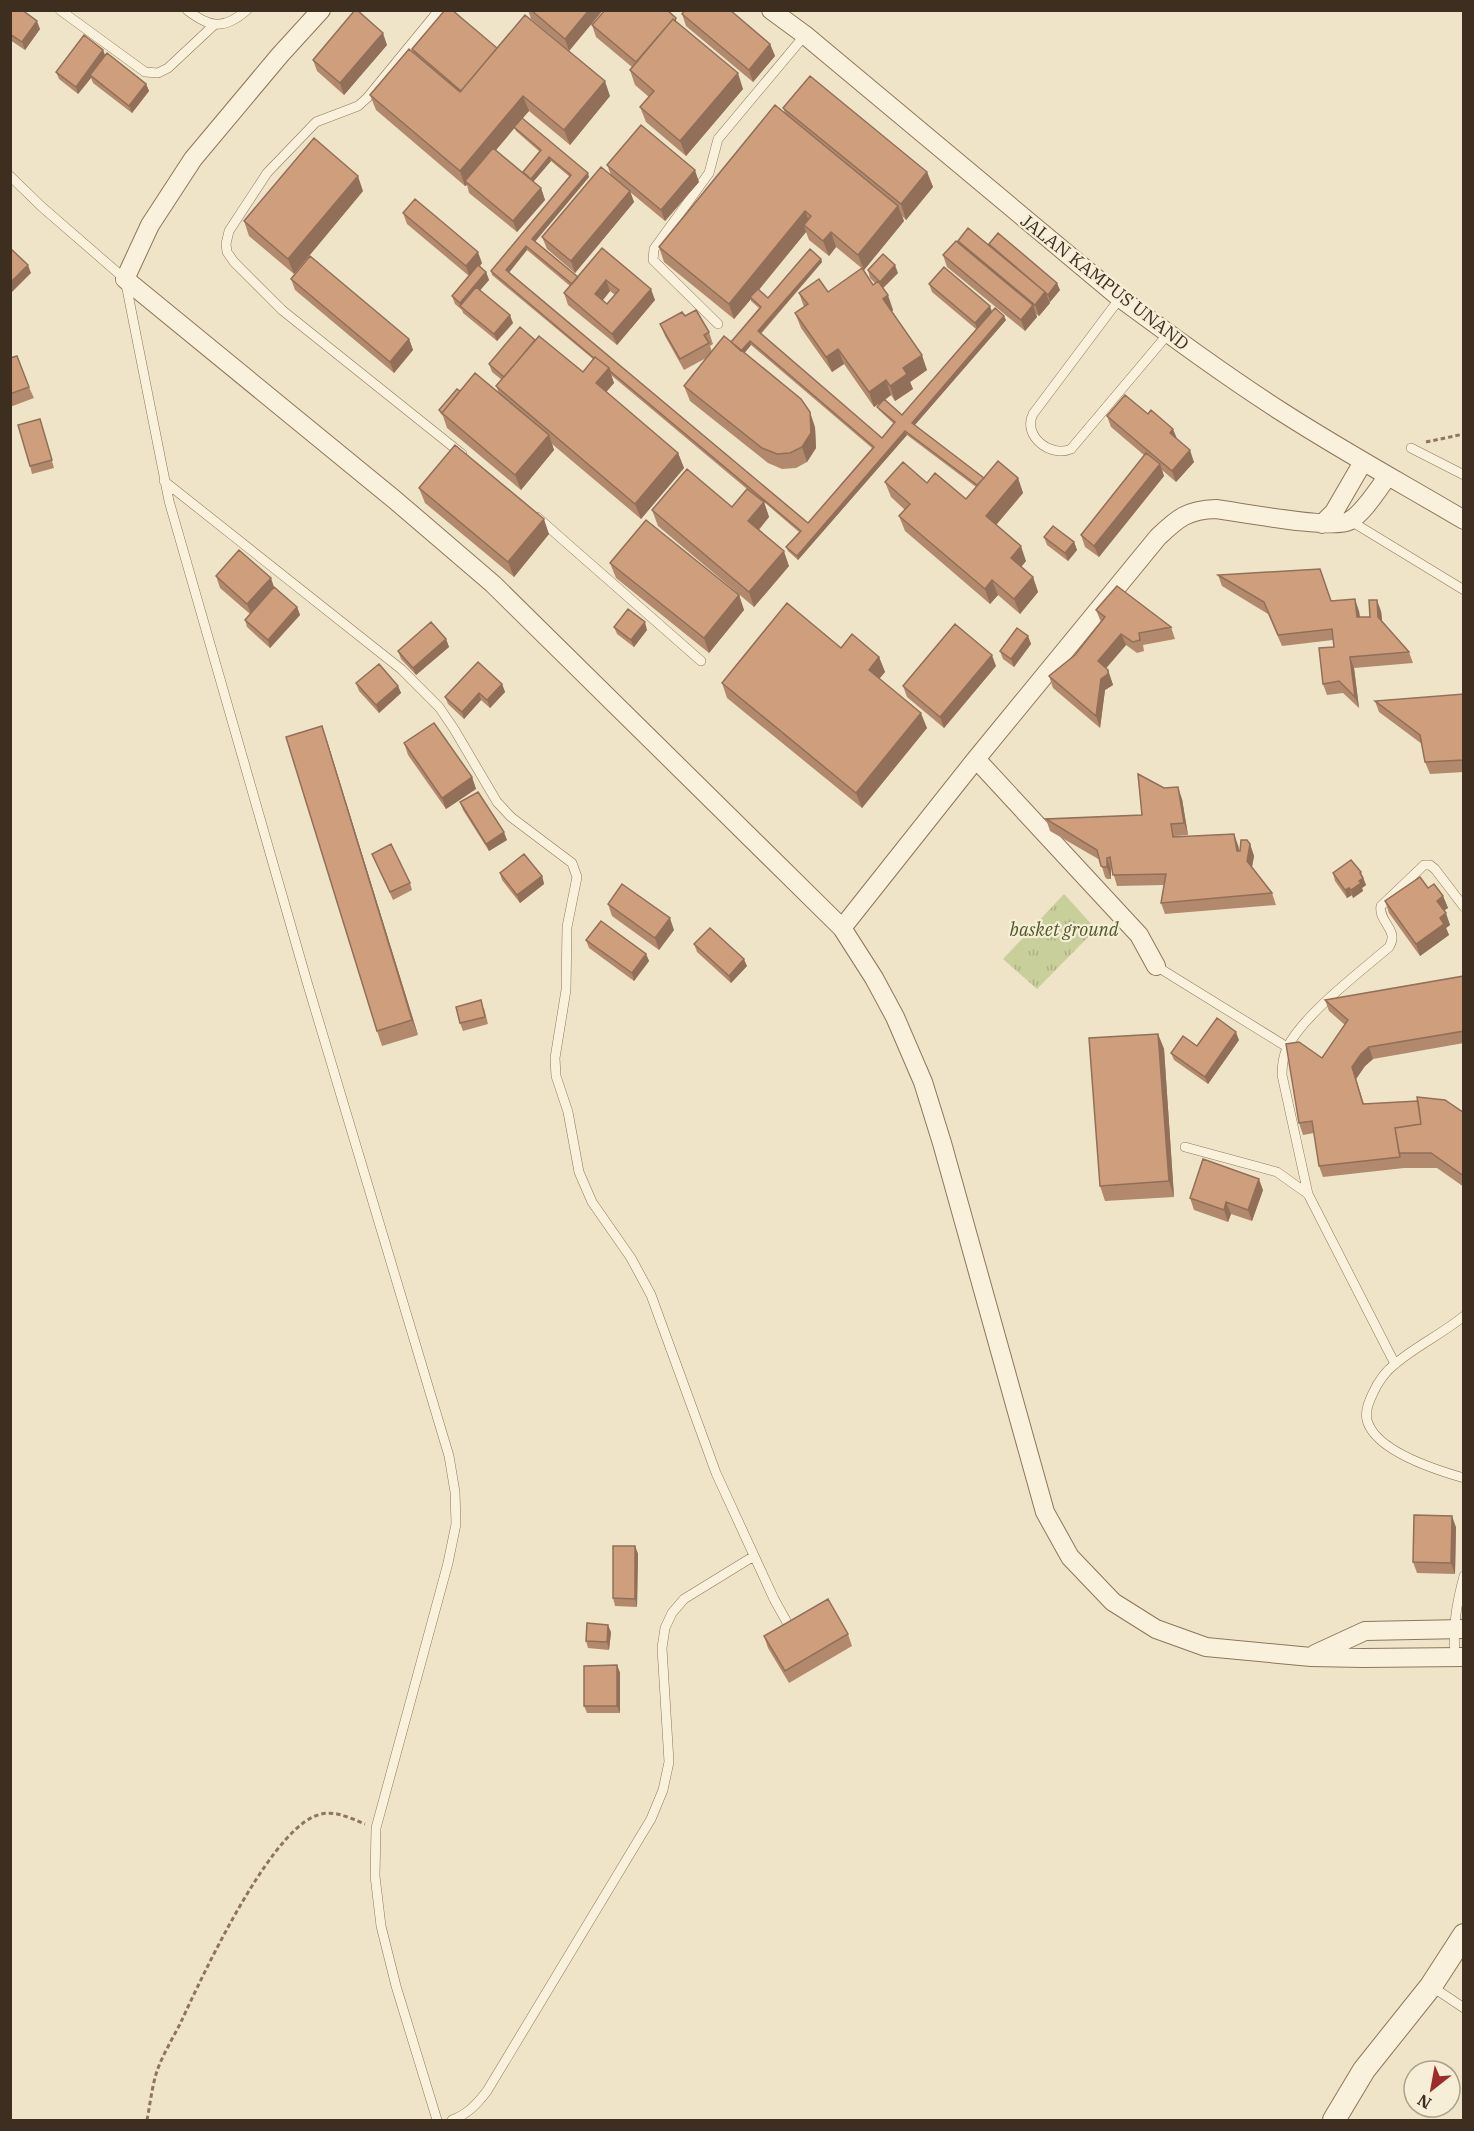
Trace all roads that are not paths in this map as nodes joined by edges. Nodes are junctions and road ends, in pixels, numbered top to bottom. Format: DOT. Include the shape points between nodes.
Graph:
graph roads {
  1 [pos="60,10"];
  2 [pos="187,10"];
  3 [pos="247,10"];
  4 [pos="321,10"];
  5 [pos="439,10"];
  6 [pos="771,10"];
  7 [pos="214,25"];
  8 [pos="805,35"];
  9 [pos="10,176"];
  10 [pos="125,279"];
  11 [pos="1120,298"];
  12 [pos="718,324"];
  13 [pos="1168,334"];
  14 [pos="1411,448"];
  15 [pos="468,459"];
  16 [pos="1363,462"];
  17 [pos="1464,475"];
  18 [pos="1388,476"];
  19 [pos="164,481"];
  20 [pos="532,513"];
  21 [pos="1336,519"];
  22 [pos="1464,520"];
  23 [pos="1464,590"];
  24 [pos="701,661"];
  25 [pos="976,759"];
  26 [pos="1464,907"];
  27 [pos="842,928"];
  28 [pos="1156,966"];
  29 [pos="1287,1047"];
  30 [pos="1185,1147"];
  31 [pos="1308,1194"];
  32 [pos="1464,1316"];
  33 [pos="1395,1364"];
  34 [pos="1464,1478"];
  35 [pos="754,1556"];
  36 [pos="1464,1576"];
  37 [pos="789,1626"];
  38 [pos="1458,1629"];
  39 [pos="1311,1657"];
  40 [pos="1460,1657"];
  41 [pos="1464,1935"];
  42 [pos="1431,1986"];
  43 [pos="1464,2008"];
  44 [pos="436,2121"];
  45 [pos="452,2121"];
  46 [pos="1334,2121"];
  1 -- 7 [label="lane" via="145,72 158,73 168,68"];
  2 -- 7 [label="lane"];
  3 -- 7 [label="lane" via="229,23"];
  4 -- 10 [label="street" via="194,159 150,225"];
  5 -- 15 [label="lane" via="367,98 358,106 316,122 267,173 229,231 226,244 234,262 282,310"];
  6 -- 8 [label="street, JALAN KAMPUS UNAND"];
  8 -- 11 [label="street, JALAN KAMPUS UNAND"];
  8 -- 12 [label="lane" via="718,138 709,173 654,249 653,260"];
  9 -- 10 [label="lane"];
  10 -- 19 [label="lane"];
  10 -- 27 [label="street" via="493,584"];
  11 -- 13 [label="street, JALAN KAMPUS UNAND"];
  11 -- 13 [label="lane" via="1033,414 1030,429 1042,445 1063,453 1071,449"];
  13 -- 16 [label="street, JALAN KAMPUS UNAND"];
  14 -- 17 [label="lane"];
  16 -- 18 [label="street, JALAN KAMPUS UNAND"];
  16 -- 21 [label="street"];
  18 -- 21 [label="street" via="1362,509"];
  18 -- 22 [label="street, JALAN KAMPUS UNAND"];
  19 -- 35 [label="lane" via="401,669 439,707 511,817 572,863 576,877 569,908 566,990 555,1058 579,1172 591,1202 631,1258 651,1295 716,1473"];
  19 -- 44 [label="lane" via="307,982 449,1456 455,1492 456,1524 448,1563 376,1827 375,1876 381,1926"];
  20 -- 24 [label="lane"];
  21 -- 23 [label="lane"];
  21 -- 25 [label="street" via="1216,509 1188,513 1176,520"];
  25 -- 27 [label="street"];
  25 -- 28 [label="street" via="1139,934"];
  26 -- 29 [label="lane" via="1435,869 1424,865 1380,906 1392,933 1389,947 1311,1016"];
  27 -- 39 [label="street" via="895,1017 923,1082 1045,1512 1070,1557 1113,1602 1156,1629 1206,1647"];
  28 -- 29 [label="lane"];
  29 -- 31 [label="lane" via="1282,1075"];
  30 -- 31 [label="lane" via="1277,1172"];
  31 -- 33 [label="lane"];
  32 -- 33 [label="lane"];
  33 -- 34 [label="lane" via="1375,1388 1367,1411 1374,1432 1408,1458"];
  35 -- 37 [label="lane"];
  35 -- 45 [label="lane" via="684,1599 672,1613 662,1648 669,1762 651,1819 487,2091 476,2105"];
  36 -- 38 [label="lane" via="1457,1600"];
  38 -- 39 [label="street" via="1365,1631"];
  38 -- 40 [label="lane"];
  39 -- 40 [label="street"];
  41 -- 42 [label="street"];
  42 -- 43 [label="lane"];
  42 -- 46 [label="street" via="1364,2070"];
}
